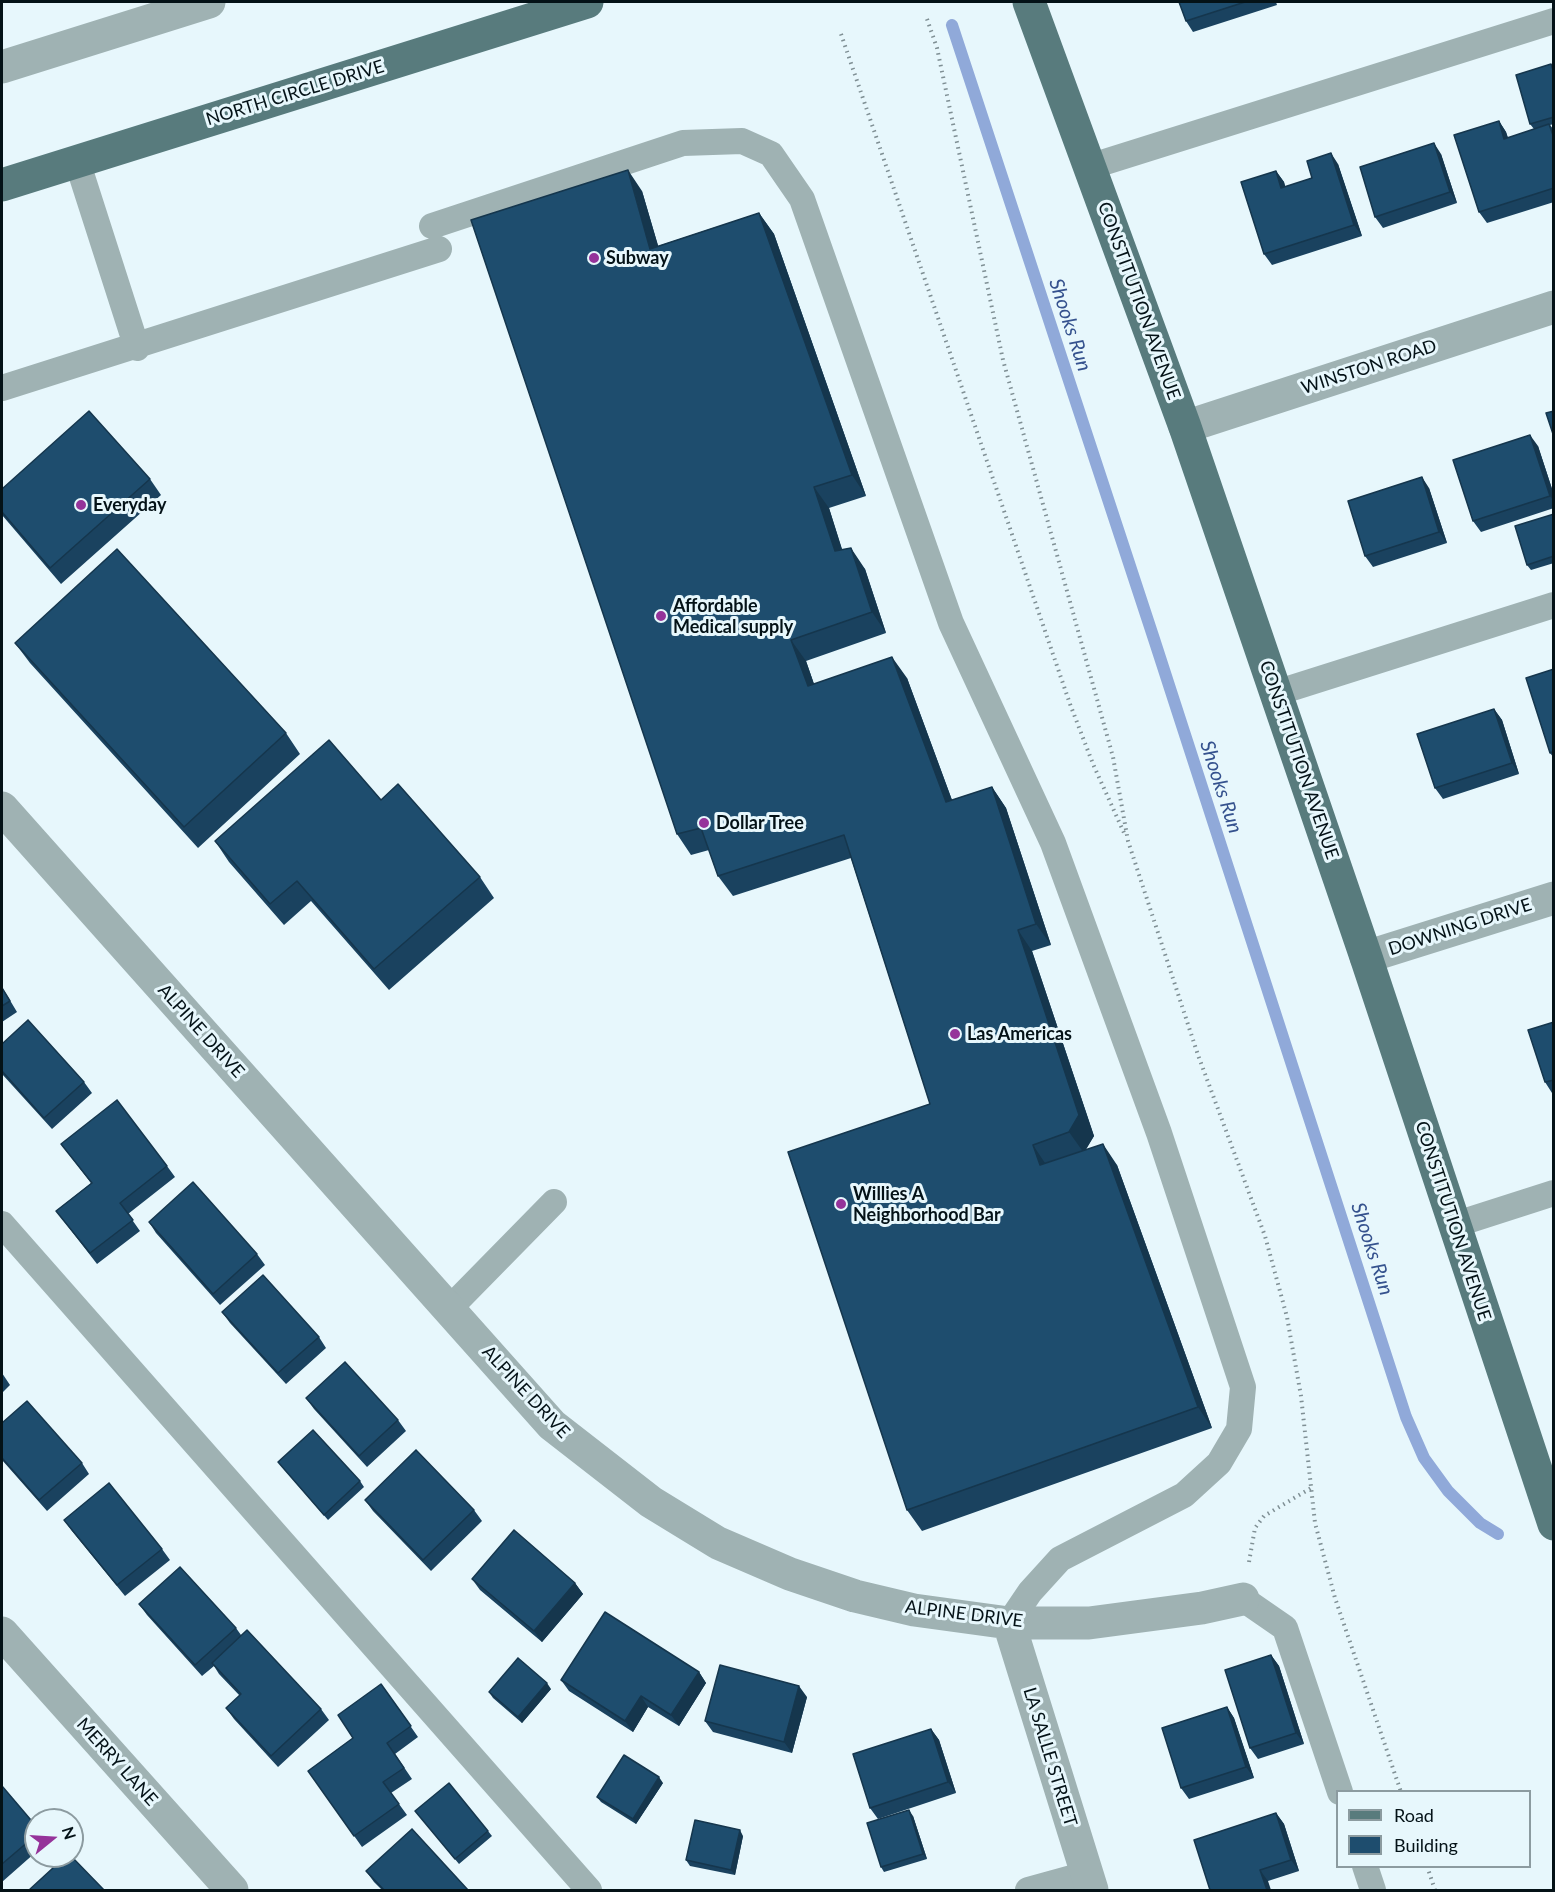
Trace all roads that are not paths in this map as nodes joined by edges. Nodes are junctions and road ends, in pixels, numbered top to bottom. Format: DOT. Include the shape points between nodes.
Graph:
graph roads {
  1 [pos="209,2"];
  2 [pos="1029,2"];
  3 [pos="577,3"];
  4 [pos="1554,21"];
  5 [pos="2,67"];
  6 [pos="77,161"];
  7 [pos="1089,167"];
  8 [pos="2,184"];
  9 [pos="1554,307"];
  10 [pos="137,348"];
  11 [pos="2,388"];
  12 [pos="1185,427"];
  13 [pos="1554,605"];
  14 [pos="1276,693"];
  15 [pos="2,808"];
  16 [pos="1554,898"];
  17 [pos="1366,957"];
  18 [pos="1554,1193"];
  19 [pos="554,1202"];
  20 [pos="2,1224"];
  21 [pos="1454,1225"];
  22 [pos="449,1309"];
  23 [pos="1552,1517"];
  24 [pos="1243,1599"];
  25 [pos="1009,1623"];
  26 [pos="2,1633"];
  27 [pos="1340,1790"];
  28 [pos="1366,1868"];
  29 [pos="1089,1882"];
  30 [pos="232,1890"];
  31 [pos="589,1890"];
  32 [pos="1028,1890"];
  33 [pos="1373,1890"];
  1 -- 5 [label="street"];
  2 -- 7 [label="main road, CONSTITUTION AVENUE"];
  3 -- 6 [label="main road, NORTH CIRCLE DRIVE"];
  4 -- 7 [label="lane"];
  6 -- 8 [label="main road, NORTH CIRCLE DRIVE"];
  6 -- 10 [label="lane"];
  7 -- 12 [label="main road, CONSTITUTION AVENUE"];
  9 -- 12 [label="street, WINSTON ROAD"];
  10 -- 11 [label="lane"];
  10 -- 25 [label="lane" via="683,144 742,141 771,154 802,199 951,623 1053,843 1159,1133 1243,1387 1239,1429 1219,1463 1184,1495 1060,1559"];
  12 -- 14 [label="main road, CONSTITUTION AVENUE"];
  13 -- 14 [label="lane"];
  14 -- 17 [label="main road, CONSTITUTION AVENUE"];
  15 -- 22 [label="street, ALPINE DRIVE"];
  16 -- 17 [label="street, DOWNING DRIVE"];
  17 -- 21 [label="main road, CONSTITUTION AVENUE"];
  18 -- 21 [label="lane"];
  19 -- 22 [label="lane"];
  20 -- 31 [label="lane"];
  21 -- 23 [label="main road, CONSTITUTION AVENUE"];
  22 -- 25 [label="street, ALPINE DRIVE" via="552,1425 651,1502 718,1543 855,1596 914,1610"];
  24 -- 25 [label="street, ALPINE DRIVE" via="1099,1622"];
  24 -- 27 [label="lane" via="1285,1628"];
  25 -- 29 [label="street, LA SALLE STREET"];
  26 -- 30 [label="street, MERRY LANE"];
  28 -- 33 [label="lane"];
  29 -- 32 [label="lane"];
}
